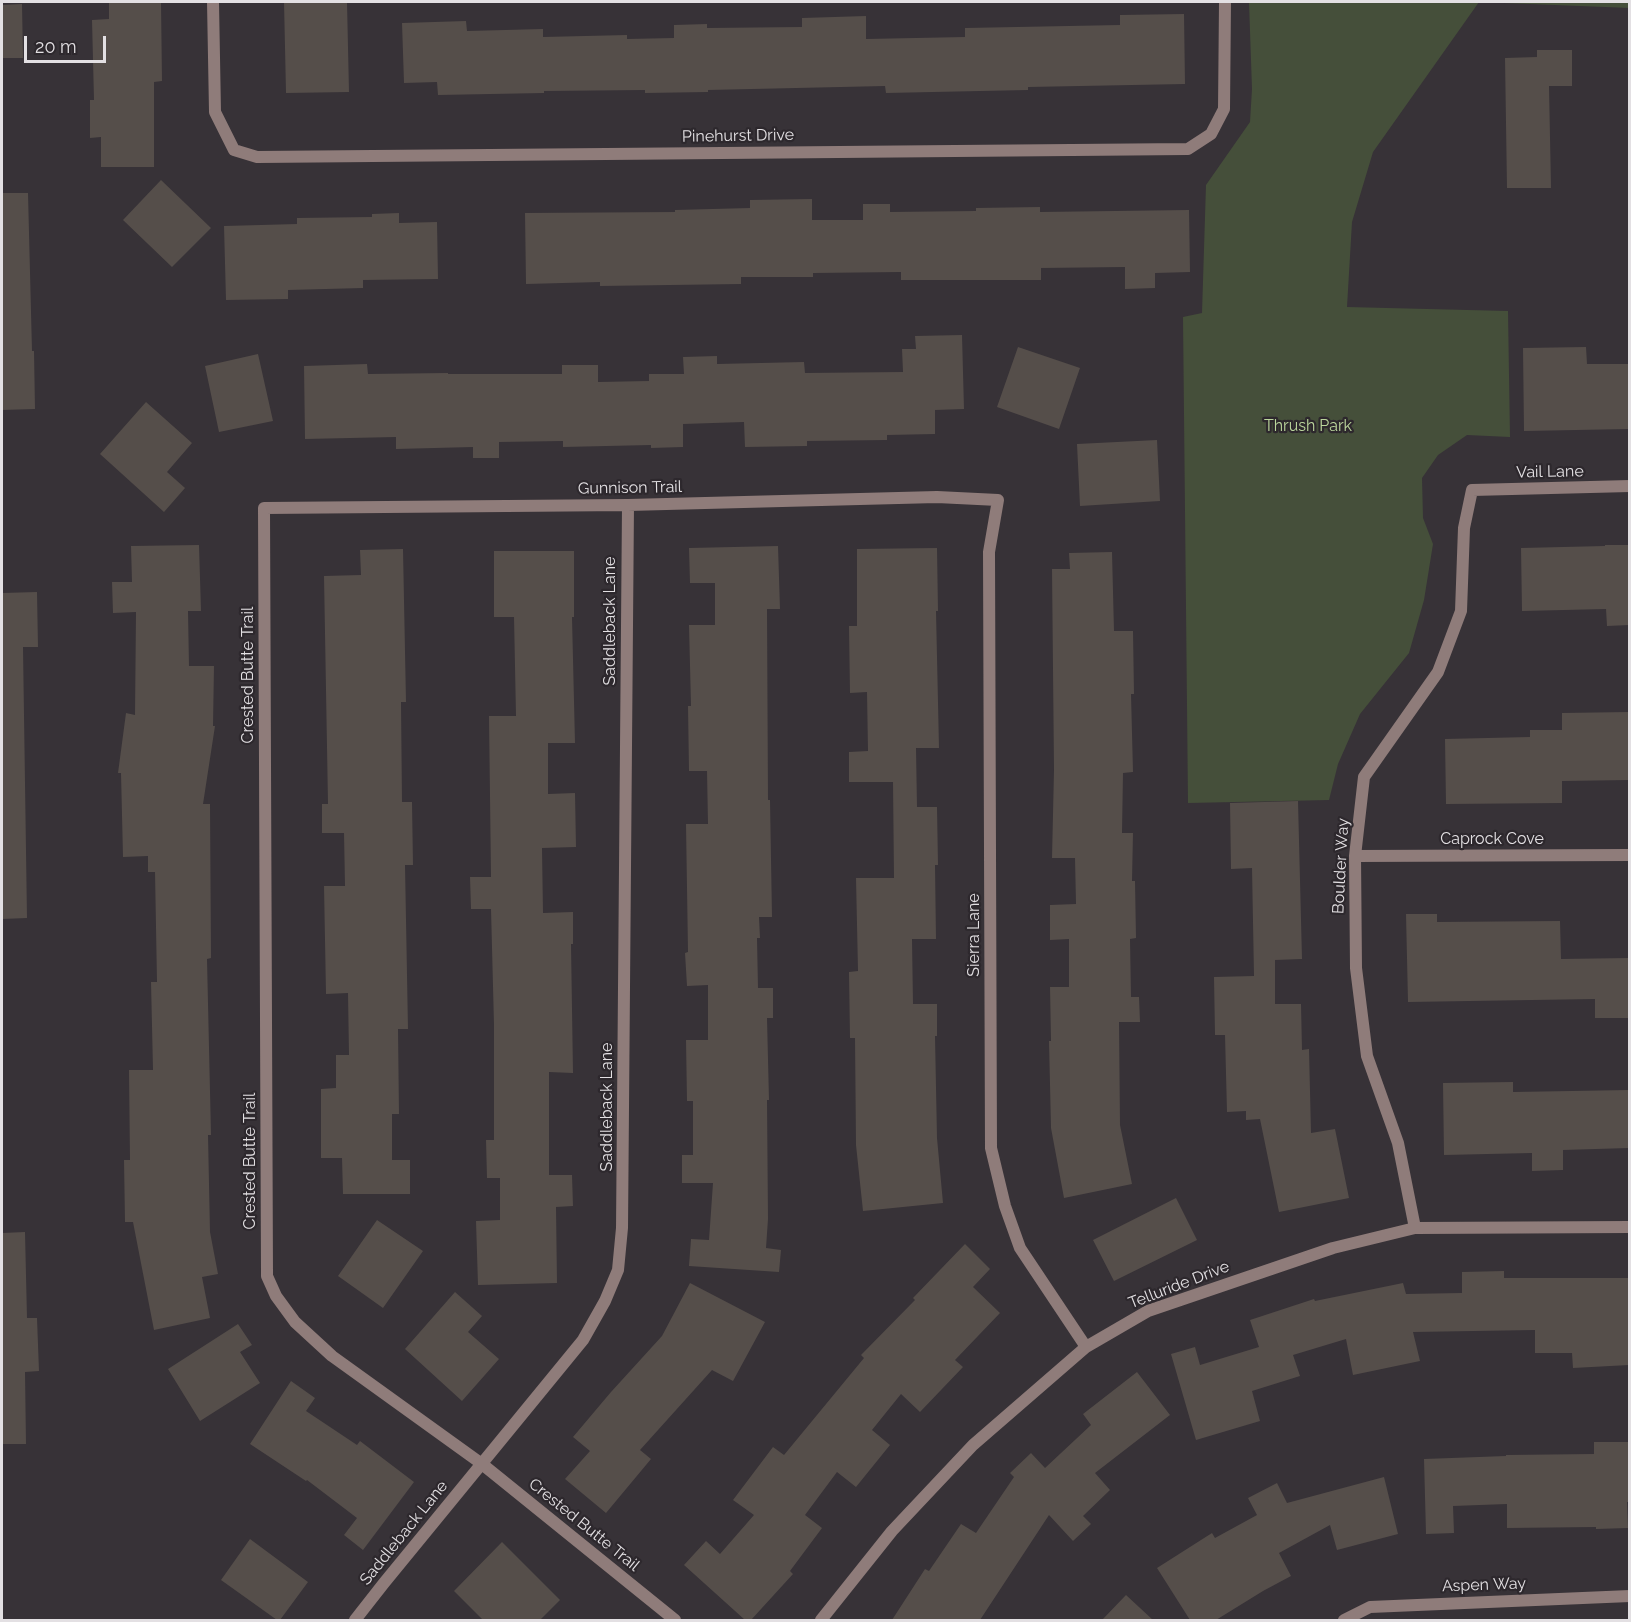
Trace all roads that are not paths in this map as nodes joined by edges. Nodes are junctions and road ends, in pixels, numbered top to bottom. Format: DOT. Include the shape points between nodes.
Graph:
graph roads {
  1 [pos="213,2"];
  2 [pos="1225,2"];
  3 [pos="1629,486"];
  4 [pos="1472,490"];
  5 [pos="998,500"];
  6 [pos="628,505"];
  7 [pos="264,508"];
  8 [pos="1629,855"];
  9 [pos="1355,856"];
  10 [pos="1629,1227"];
  11 [pos="1415,1228"];
  12 [pos="1086,1347"];
  13 [pos="482,1464"];
  14 [pos="1629,1596"];
  15 [pos="355,1620"];
  16 [pos="675,1620"];
  17 [pos="821,1620"];
  18 [pos="1344,1620"];
  1 -- 2 [label="street, Pinehurst Drive" via="215,112 234,150 268,157 1188,148 1211,134 1224,110"];
  3 -- 4 [label="street, Vail Lane"];
  4 -- 9 [label="street, Boulder Way" via="1464,528 1461,611 1438,672 1364,777"];
  5 -- 6 [label="street, Gunnison Trail" via="937,497"];
  5 -- 12 [label="street, Sierra Lane" via="990,552 991,1148 1020,1248"];
  6 -- 7 [label="street, Gunnison Trail"];
  6 -- 13 [label="street, Saddleback Lane" via="622,1228 618,1270 583,1340"];
  7 -- 13 [label="street, Crested Butte Trail" via="267,1276 295,1322 332,1356"];
  8 -- 9 [label="street, Caprock Cove"];
  9 -- 11 [label="street, Boulder Way" via="1356,968 1367,1056 1398,1143"];
  10 -- 11 [label="street, Telluride Drive"];
  11 -- 12 [label="street, Telluride Drive" via="1333,1248 1148,1311"];
  12 -- 17 [label="street, Telluride Drive" via="973,1445 892,1531"];
  13 -- 15 [label="street, Saddleback Lane"];
  13 -- 16 [label="street, Crested Butte Trail"];
  14 -- 18 [label="street, Aspen Way" via="1370,1606"];
}
